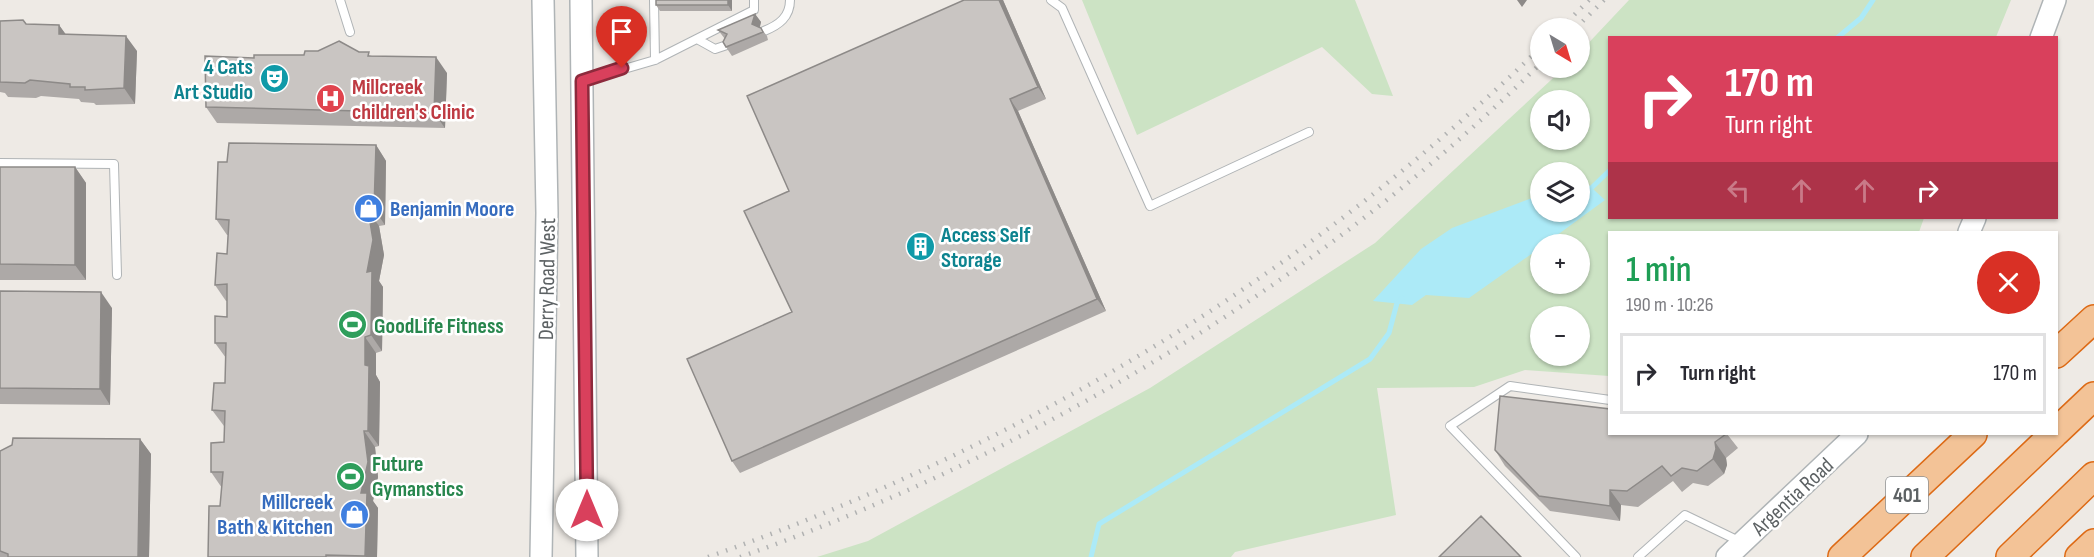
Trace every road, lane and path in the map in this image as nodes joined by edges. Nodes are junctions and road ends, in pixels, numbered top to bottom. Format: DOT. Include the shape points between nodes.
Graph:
graph roads {
  1 [pos="340,0"];
  2 [pos="543,0"];
  3 [pos="581,0"];
  4 [pos="654,0"];
  5 [pos="754,0"];
  6 [pos="790,0"];
  7 [pos="1051,0"];
  8 [pos="2055,0"];
  9 [pos="764,31"];
  10 [pos="350,32"];
  11 [pos="2042,36"];
  12 [pos="697,39"];
  13 [pos="727,45"];
  14 [pos="655,60"];
  15 [pos="582,81"];
  16 [pos="1309,132"];
  17 [pos="0,164"];
  18 [pos="117,275"];
  19 [pos="2094,319"];
  20 [pos="2058,352"];
  21 [pos="2094,396"];
  22 [pos="1608,400"];
  23 [pos="2058,430"];
  24 [pos="1856,435"];
  25 [pos="1972,435"];
  26 [pos="2053,435"];
  27 [pos="2094,476"];
  28 [pos="1743,542"];
  29 [pos="2094,543"];
  30 [pos="541,557"];
  31 [pos="587,557"];
  32 [pos="1576,557"];
  33 [pos="1638,557"];
  34 [pos="1727,557"];
  35 [pos="1842,557"];
  36 [pos="1925,557"];
  37 [pos="2010,557"];
  38 [pos="2079,557"];
  1 -- 10 [label="lane"];
  2 -- 30 [label="main road, Derry Road West" via="547,213"];
  3 -- 15 [label="main road, Derry Road West"];
  4 -- 14 [label="lane"];
  5 -- 12 [label="lane" via="754,10"];
  6 -- 9 [label="lane" via="784,20"];
  7 -- 16 [label="lane" via="1062,8 1150,206"];
  8 -- 11 [label="main road"];
  12 -- 13 [label="lane" via="715,49"];
  12 -- 14 [label="lane"];
  14 -- 15 [label="lane"];
  15 -- 31 [label="main road, Derry Road West"];
  17 -- 18 [label="lane" via="114,164"];
  19 -- 20 [label="highway"];
  21 -- 23 [label="highway, 401"];
  22 -- 32 [label="lane" via="1510,386 1450,426"];
  24 -- 28 [label="main road, Argentia Road"];
  25 -- 35 [label="highway, 401"];
  26 -- 36 [label="highway, 401"];
  27 -- 37 [label="highway"];
  28 -- 33 [label="lane" via="1685,515"];
  28 -- 34 [label="main road, Argentia Road"];
  29 -- 38 [label="highway"];
}
